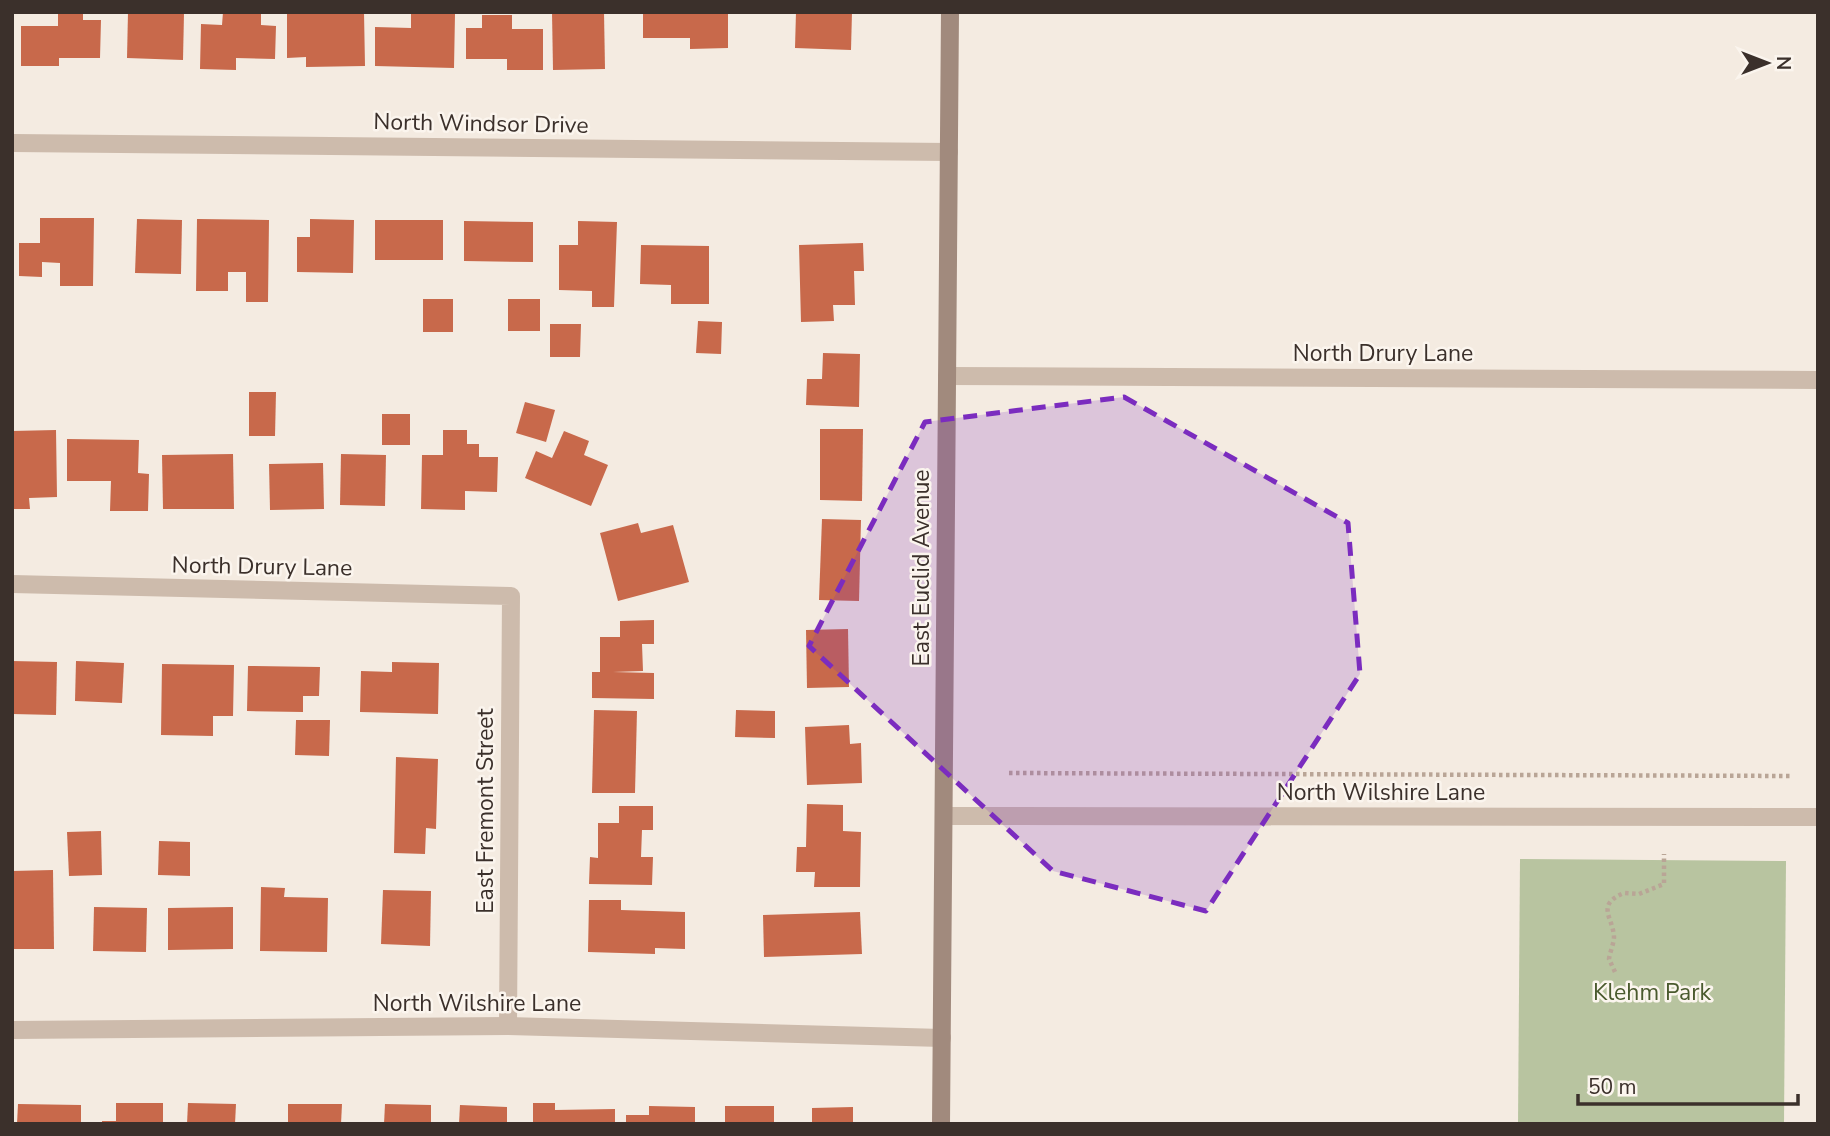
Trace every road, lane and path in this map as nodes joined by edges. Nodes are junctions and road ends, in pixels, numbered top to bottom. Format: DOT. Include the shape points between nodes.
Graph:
graph roads {
  1 [pos="950,12"];
  2 [pos="12,143"];
  3 [pos="949,152"];
  4 [pos="947,376"];
  5 [pos="1818,380"];
  6 [pos="12,584"];
  7 [pos="511,596"];
  8 [pos="1009,774"];
  9 [pos="1792,776"];
  10 [pos="944,816"];
  11 [pos="1818,817"];
  12 [pos="1664,854"];
  13 [pos="1615,972"];
  14 [pos="508,1026"];
  15 [pos="12,1030"];
  16 [pos="942,1038"];
  17 [pos="941,1124"];
  1 -- 3 [label="main road, East Euclid Avenue"];
  2 -- 3 [label="street, North Windsor Drive"];
  3 -- 4 [label="main road, East Euclid Avenue"];
  4 -- 5 [label="street, North Drury Lane"];
  4 -- 10 [label="main road, East Euclid Avenue"];
  6 -- 7 [label="street, North Drury Lane"];
  7 -- 14 [label="street, East Fremont Street"];
  8 -- 9 [label="path"];
  10 -- 11 [label="street, North Wilshire Lane"];
  10 -- 16 [label="main road, East Euclid Avenue"];
  12 -- 13 [label="path" via="1664,884 1639,894 1624,893 1609,906 1607,915 1615,939 1609,959"];
  14 -- 15 [label="street, North Wilshire Lane"];
  14 -- 16 [label="street, North Wilshire Lane"];
  16 -- 17 [label="main road, East Euclid Avenue"];
}
